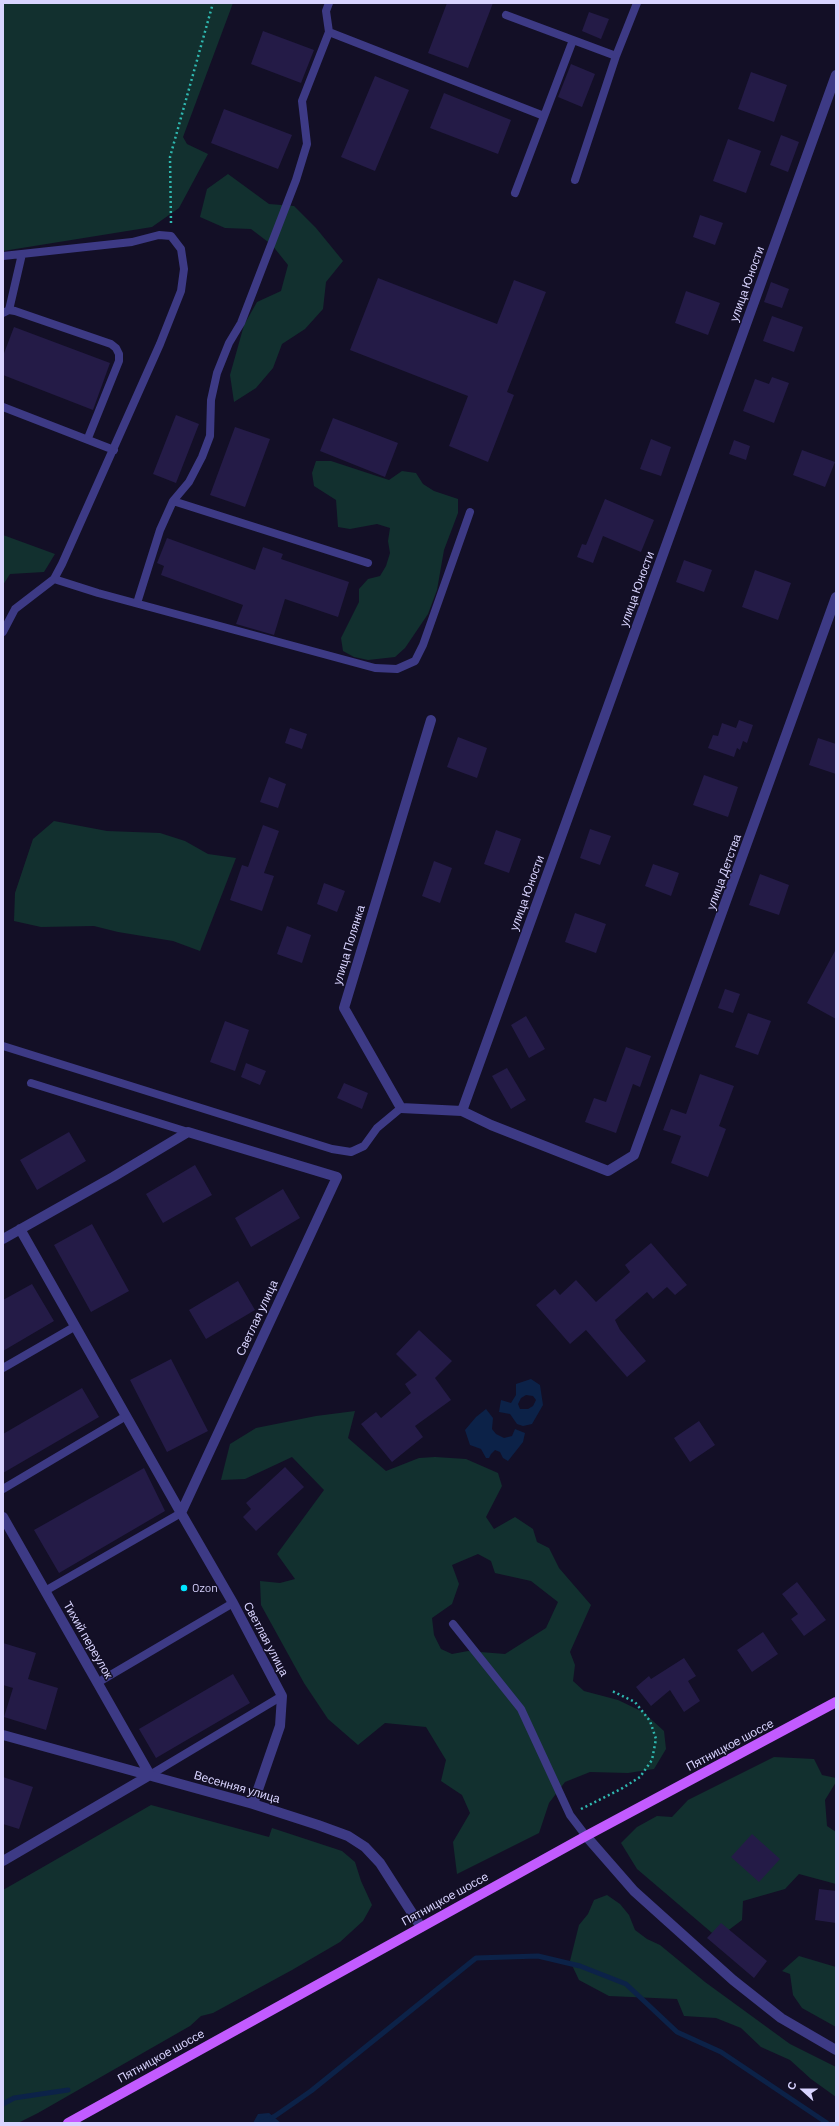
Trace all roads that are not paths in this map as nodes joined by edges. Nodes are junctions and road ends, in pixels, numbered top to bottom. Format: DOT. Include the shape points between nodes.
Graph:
graph roads {
  1 [pos="328,3"];
  2 [pos="638,3"];
  3 [pos="506,15"];
  4 [pos="329,32"];
  5 [pos="573,40"];
  6 [pos="616,56"];
  7 [pos="836,75"];
  8 [pos="544,116"];
  9 [pos="575,180"];
  10 [pos="515,193"];
  11 [pos="22,254"];
  12 [pos="3,256"];
  13 [pos="6,311"];
  14 [pos="3,407"];
  15 [pos="88,438"];
  16 [pos="114,450"];
  17 [pos="173,501"];
  18 [pos="470,512"];
  19 [pos="368,563"];
  20 [pos="54,579"];
  21 [pos="836,597"];
  22 [pos="137,603"];
  23 [pos="3,632"];
  24 [pos="431,720"];
  25 [pos="3,1046"];
  26 [pos="31,1083"];
  27 [pos="401,1108"];
  28 [pos="462,1111"];
  29 [pos="188,1132"];
  30 [pos="20,1229"];
  31 [pos="3,1239"];
  32 [pos="74,1327"];
  33 [pos="3,1368"];
  34 [pos="126,1416"];
  35 [pos="3,1489"];
  36 [pos="181,1513"];
  37 [pos="3,1517"];
  38 [pos="45,1591"];
  39 [pos="232,1603"];
  40 [pos="453,1624"];
  41 [pos="97,1683"];
  42 [pos="282,1696"];
  43 [pos="836,1702"];
  44 [pos="3,1735"];
  45 [pos="150,1775"];
  46 [pos="253,1804"];
  47 [pos="586,1836"];
  48 [pos="3,1861"];
  49 [pos="421,1927"];
  50 [pos="836,2050"];
  51 [pos="68,2123"];
  1 -- 4 [label="lane" via="326,11"];
  2 -- 6 [label="lane"];
  3 -- 5 [label="lane"];
  4 -- 8 [label="lane"];
  4 -- 17 [label="lane" via="302,101 307,144 296,180 241,323 229,343 217,373 211,400 210,436 202,457 189,482"];
  5 -- 6 [label="lane"];
  5 -- 8 [label="lane"];
  6 -- 9 [label="lane"];
  7 -- 28 [label="street, улица Юности"];
  8 -- 10 [label="lane"];
  11 -- 12 [label="lane"];
  11 -- 13 [label="lane"];
  11 -- 16 [label="lane" via="132,242 159,235 172,236 181,249 184,269 181,291"];
  13 -- 15 [label="lane" via="15,311 103,341 116,348 119,361"];
  14 -- 15 [label="lane"];
  15 -- 16 [label="lane"];
  16 -- 20 [label="lane"];
  17 -- 19 [label="lane"];
  17 -- 22 [label="lane" via="160,530"];
  18 -- 22 [label="lane" via="423,645 415,661 397,670 375,668"];
  20 -- 22 [label="lane"];
  20 -- 23 [label="lane" via="15,609"];
  21 -- 28 [label="street, улица Детства" via="634,1155 608,1171"];
  24 -- 27 [label="street, улица Полянка" via="344,1008"];
  25 -- 27 [label="lane" via="317,1144 351,1152 364,1146 377,1128"];
  26 -- 29 [label="lane"];
  27 -- 28 [label="street"];
  29 -- 30 [label="street"];
  29 -- 36 [label="street, Светлая улица" via="337,1177"];
  30 -- 31 [label="street"];
  30 -- 32 [label="street"];
  32 -- 33 [label="lane"];
  32 -- 34 [label="street"];
  34 -- 35 [label="lane"];
  34 -- 36 [label="street"];
  36 -- 38 [label="lane"];
  36 -- 39 [label="street, Светлая улица"];
  37 -- 38 [label="street, Тихий переулок"];
  38 -- 41 [label="street, Тихий переулок"];
  39 -- 41 [label="lane"];
  39 -- 42 [label="street, Светлая улица"];
  40 -- 47 [label="lane" via="521,1709 570,1815"];
  41 -- 45 [label="street, Тихий переулок"];
  42 -- 45 [label="lane"];
  42 -- 46 [label="street" via="280,1726"];
  43 -- 47 [label="main road, Пятницкое шоссе"];
  44 -- 45 [label="street, Весенняя улица"];
  45 -- 46 [label="street, Весенняя улица"];
  45 -- 48 [label="street"];
  46 -- 49 [label="street, Весенняя улица" via="326,1827 348,1836 365,1847 380,1863"];
  47 -- 49 [label="main road, Пятницкое шоссе"];
  47 -- 50 [label="street" via="634,1891 733,1980 781,2018"];
  49 -- 51 [label="main road, Пятницкое шоссе"];
}
